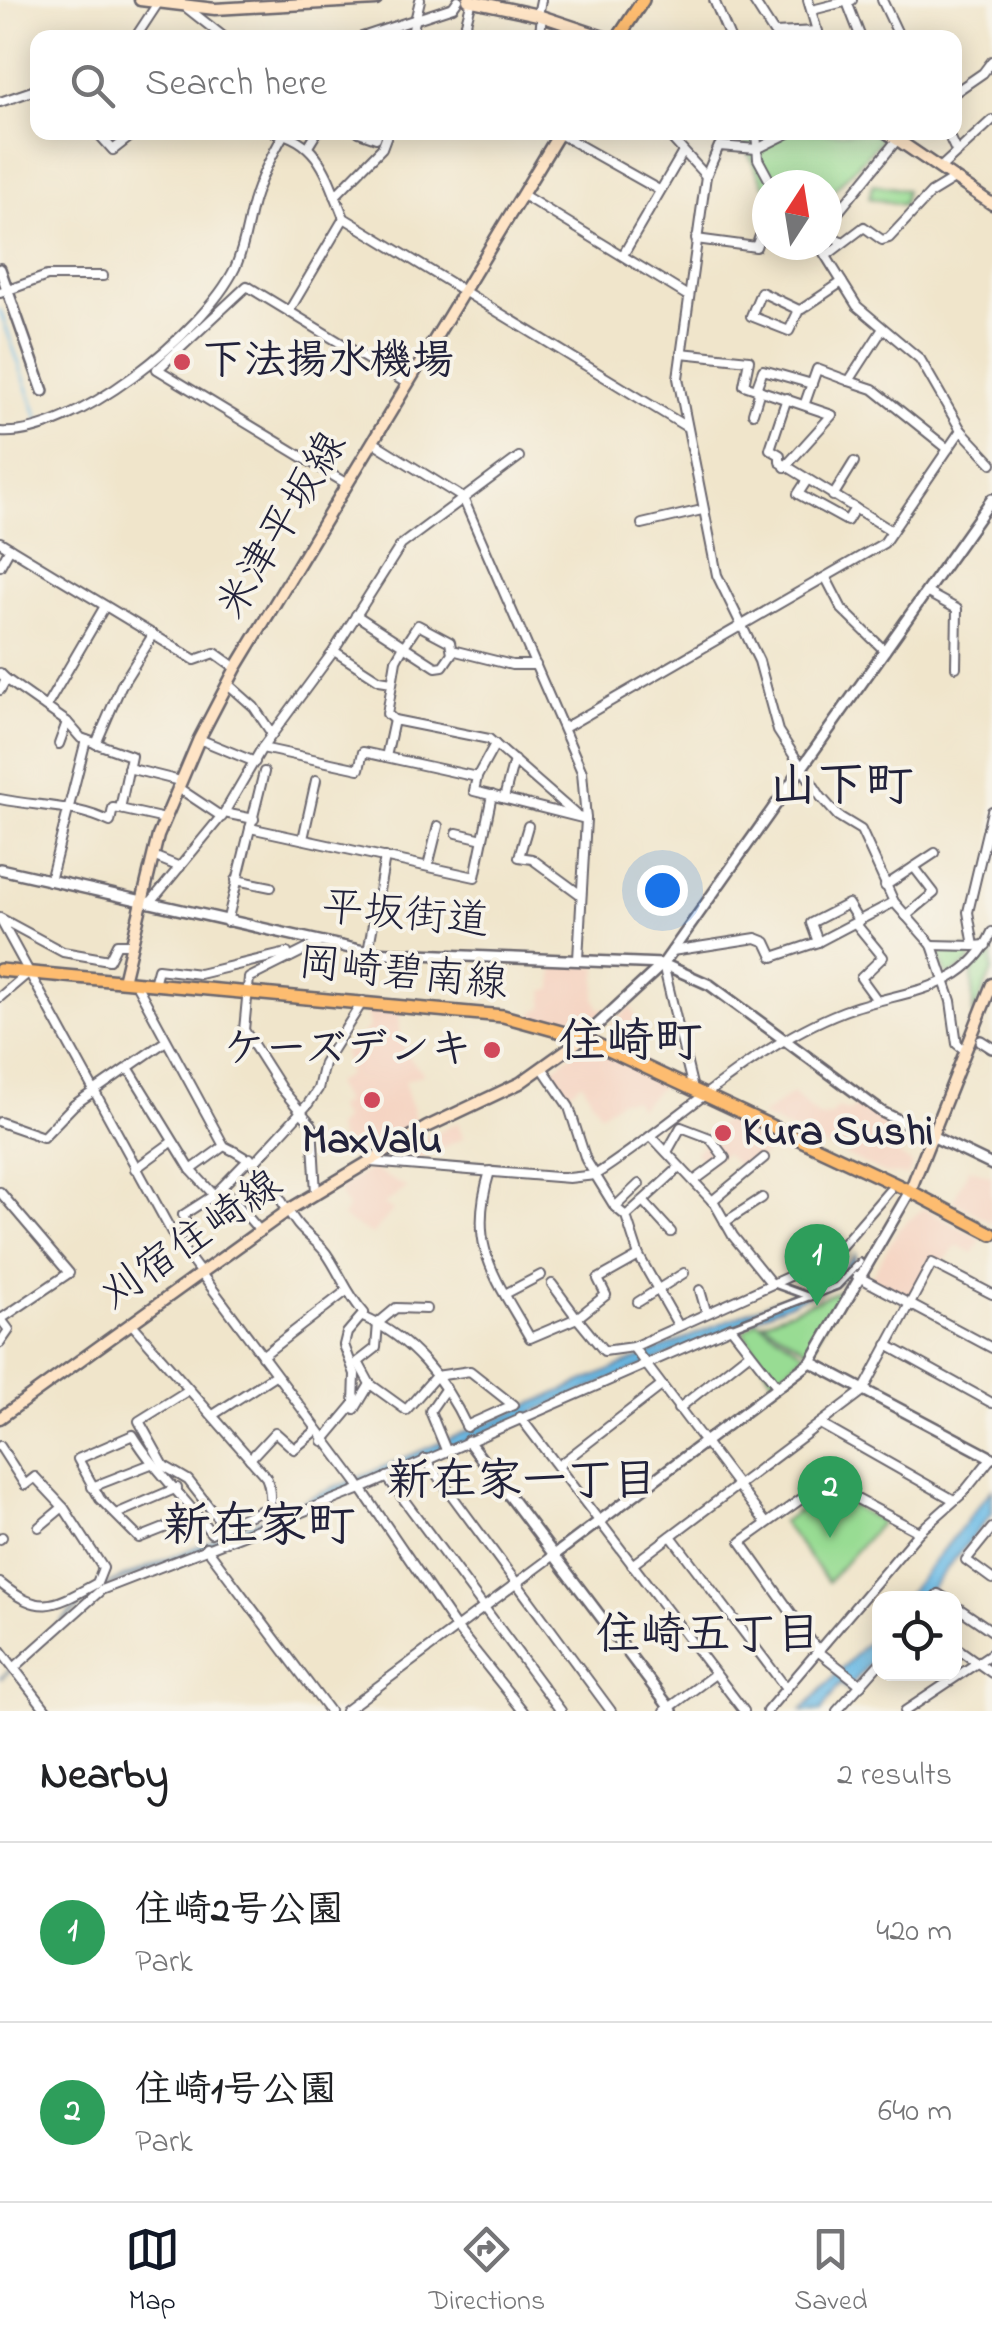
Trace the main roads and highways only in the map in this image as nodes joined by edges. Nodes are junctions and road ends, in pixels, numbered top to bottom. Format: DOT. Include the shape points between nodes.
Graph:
graph roads {
  1 [pos="140,0"];
  2 [pos="376,0"];
  3 [pos="470,0"];
  4 [pos="643,0"];
  5 [pos="160,2"];
  6 [pos="315,2"];
  7 [pos="281,3"];
  8 [pos="583,30"];
  9 [pos="623,30"];
  10 [pos="554,140"];
  11 [pos="898,140"];
  12 [pos="992,204"];
  13 [pos="0,970"];
  14 [pos="129,982"];
  15 [pos="992,984"];
  16 [pos="583,1038"];
  17 [pos="910,1191"];
  18 [pos="992,1234"];
  19 [pos="0,1418"];
  1 -- 5 [label="main road"];
  2 -- 6 [label="main road"];
  3 -- 8 [label="main road"];
  4 -- 9 [label="main road"];
  5 -- 7 [label="main road" via="187,8"];
  6 -- 7 [label="main road"];
  10 -- 14 [label="main road, 米津平坂線" via="198,739 153,856 131,944"];
  11 -- 12 [label="main road"];
  13 -- 14 [label="main road, 岡崎碧南線"];
  14 -- 16 [label="main road, 岡崎碧南線" via="503,1016"];
  15 -- 17 [label="main road" via="976,1038 965,1050"];
  16 -- 17 [label="main road, 岡崎碧南線"];
  16 -- 19 [label="main road, 刈宿住崎線" via="543,1069 427,1127 290,1209"];
  17 -- 18 [label="main road, 岡崎碧南線"];
}
